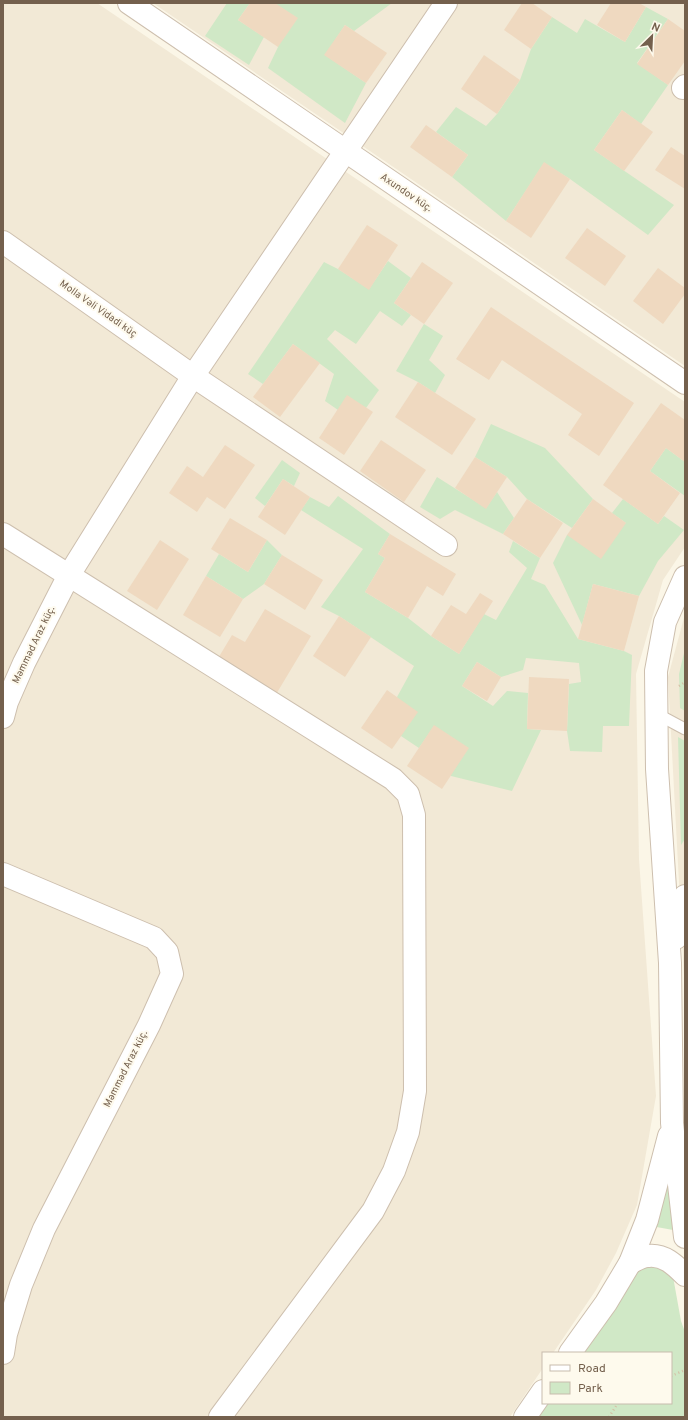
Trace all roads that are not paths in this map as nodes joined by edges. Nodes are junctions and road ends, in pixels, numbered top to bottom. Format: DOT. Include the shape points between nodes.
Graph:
graph roads {
  1 [pos="129,3"];
  2 [pos="446,3"];
  3 [pos="345,152"];
  4 [pos="3,242"];
  5 [pos="193,376"];
  6 [pos="685,383"];
  7 [pos="3,534"];
  8 [pos="446,545"];
  9 [pos="69,575"];
  10 [pos="685,577"];
  11 [pos="657,714"];
  12 [pos="3,717"];
  13 [pos="685,729"];
  14 [pos="3,874"];
  15 [pos="685,896"];
  16 [pos="670,963"];
  17 [pos="672,1123"];
  18 [pos="685,1238"];
  19 [pos="630,1262"];
  20 [pos="685,1275"];
  21 [pos="571,1352"];
  22 [pos="3,1354"];
  23 [pos="542,1392"];
  24 [pos="220,1417"];
  25 [pos="525,1417"];
  1 -- 3 [label="street, Axundov küç."];
  2 -- 3 [label="street, Məmməd Araz küç."];
  3 -- 5 [label="street, Məmməd Araz küç."];
  3 -- 6 [label="street, Axundov küç."];
  4 -- 5 [label="street, Molla Vəli Vidadi küç"];
  5 -- 8 [label="street, Molla Vəli Vidadi küç"];
  5 -- 9 [label="street, Məmməd Araz küç."];
  7 -- 9 [label="street"];
  9 -- 12 [label="street, Məmməd Araz küç." via="24,663"];
  9 -- 24 [label="street" via="393,779 408,794 414,815 415,1091 408,1132 394,1171 373,1211"];
  10 -- 11 [label="street" via="665,622 656,671"];
  11 -- 13 [label="lane"];
  11 -- 16 [label="street" via="657,769"];
  14 -- 22 [label="street, Məmməd Araz küç." via="154,938 167,952 172,974 149,1025 44,1229 21,1285 6,1334"];
  15 -- 16 [label="street"];
  16 -- 17 [label="street"];
  17 -- 18 [label="street"];
  17 -- 19 [label="street" via="647,1220"];
  19 -- 20 [label="street" via="647,1255 659,1256 672,1263"];
  19 -- 21 [label="street" via="606,1303"];
  23 -- 25 [label="street"];
}
